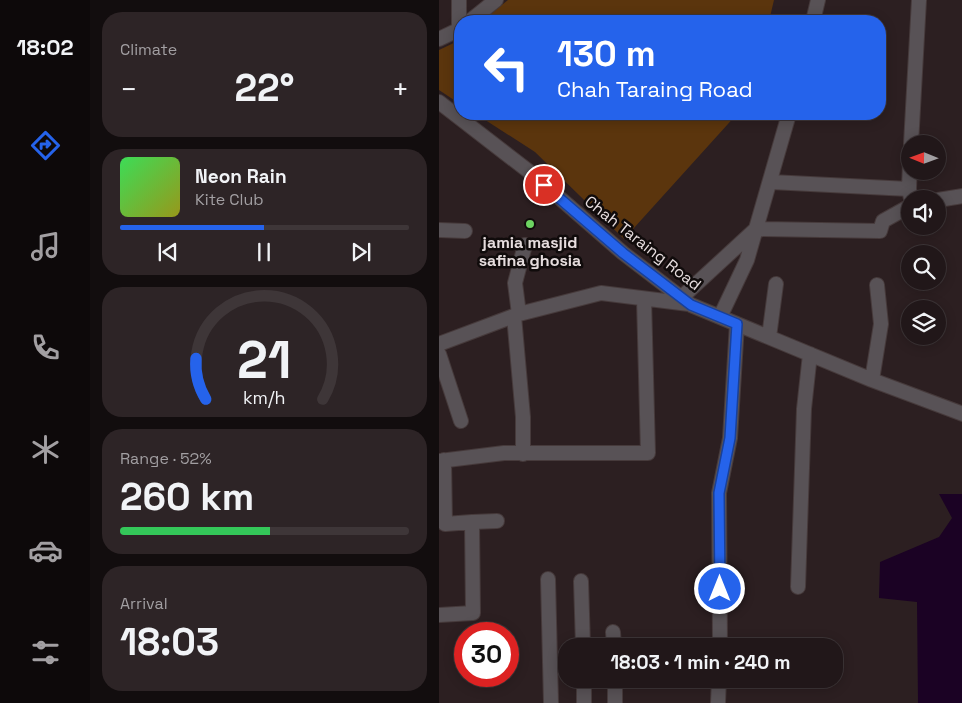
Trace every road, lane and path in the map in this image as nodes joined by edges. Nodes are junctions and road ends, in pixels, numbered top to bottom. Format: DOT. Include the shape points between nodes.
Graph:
graph roads {
  1 [pos="459,0"];
  2 [pos="496,0"];
  3 [pos="818,0"];
  4 [pos="919,0"];
  5 [pos="461,15"];
  6 [pos="478,15"];
  7 [pos="814,15"];
  8 [pos="454,32"];
  9 [pos="439,39"];
  10 [pos="439,102"];
  11 [pos="454,114"];
  12 [pos="462,120"];
  13 [pos="787,120"];
  14 [pos="912,135"];
  15 [pos="771,182"];
  16 [pos="901,193"];
  17 [pos="962,196"];
  18 [pos="946,199"];
  19 [pos="901,211"];
  20 [pos="756,229"];
  21 [pos="439,230"];
  22 [pos="465,231"];
  23 [pos="525,245"];
  24 [pos="776,284"];
  25 [pos="877,285"];
  26 [pos="644,299"];
  27 [pos="687,301"];
  28 [pos="516,315"];
  29 [pos="720,316"];
  30 [pos="737,324"];
  31 [pos="769,337"];
  32 [pos="439,344"];
  33 [pos="439,354"];
  34 [pos="810,354"];
  35 [pos="872,380"];
  36 [pos="962,414"];
  37 [pos="461,421"];
  38 [pos="523,454"];
  39 [pos="441,460"];
  40 [pos="442,492"];
  41 [pos="497,521"];
  42 [pos="472,522"];
  43 [pos="548,579"];
  44 [pos="581,581"];
  45 [pos="798,587"];
  46 [pos="439,615"];
  47 [pos="613,632"];
  48 [pos="583,638"];
  49 [pos="613,638"];
  50 [pos="720,638"];
  51 [pos="584,688"];
  52 [pos="615,688"];
  53 [pos="719,688"];
  54 [pos="551,703"];
  55 [pos="584,703"];
  56 [pos="615,703"];
  57 [pos="718,703"];
  1 -- 5 [label="street"];
  2 -- 6 [label="street"];
  3 -- 7 [label="street"];
  4 -- 14 [label="street"];
  8 -- 9 [label="street"];
  10 -- 11 [label="street, Chah Taraing Road"];
  12 -- 27 [label="street, Chah Taraing Road" via="531,173 623,253"];
  13 -- 15 [label="street"];
  15 -- 16 [label="street"];
  15 -- 20 [label="street"];
  17 -- 18 [label="street"];
  19 -- 20 [label="street" via="883,221 881,230"];
  20 -- 27 [label="street"];
  20 -- 29 [label="street" via="747,260"];
  21 -- 22 [label="street"];
  23 -- 28 [label="street" via="515,283"];
  24 -- 31 [label="street"];
  25 -- 35 [label="street" via="881,324"];
  26 -- 27 [label="street"];
  26 -- 28 [label="street" via="601,293"];
  26 -- 38 [label="street" via="648,453"];
  27 -- 29 [label="street, Chah Taraing Road"];
  28 -- 32 [label="street"];
  28 -- 38 [label="street"];
  29 -- 30 [label="street, Chah Taraing Road"];
  30 -- 31 [label="street, Chah Taraing Road"];
  30 -- 50 [label="street" via="730,438 719,493"];
  31 -- 34 [label="street, Chah Taraing Road"];
  33 -- 37 [label="street"];
  34 -- 35 [label="street, Chah Taraing Road"];
  34 -- 45 [label="street" via="804,409"];
  35 -- 36 [label="street, Chah Taraing Road"];
  38 -- 39 [label="street"];
  39 -- 40 [label="street"];
  40 -- 42 [label="street" via="445,524"];
  41 -- 42 [label="street"];
  42 -- 46 [label="street" via="473,613"];
  43 -- 54 [label="street"];
  44 -- 48 [label="street"];
  47 -- 49 [label="street"];
  51 -- 55 [label="street"];
  52 -- 56 [label="street"];
  53 -- 57 [label="street"];
}
